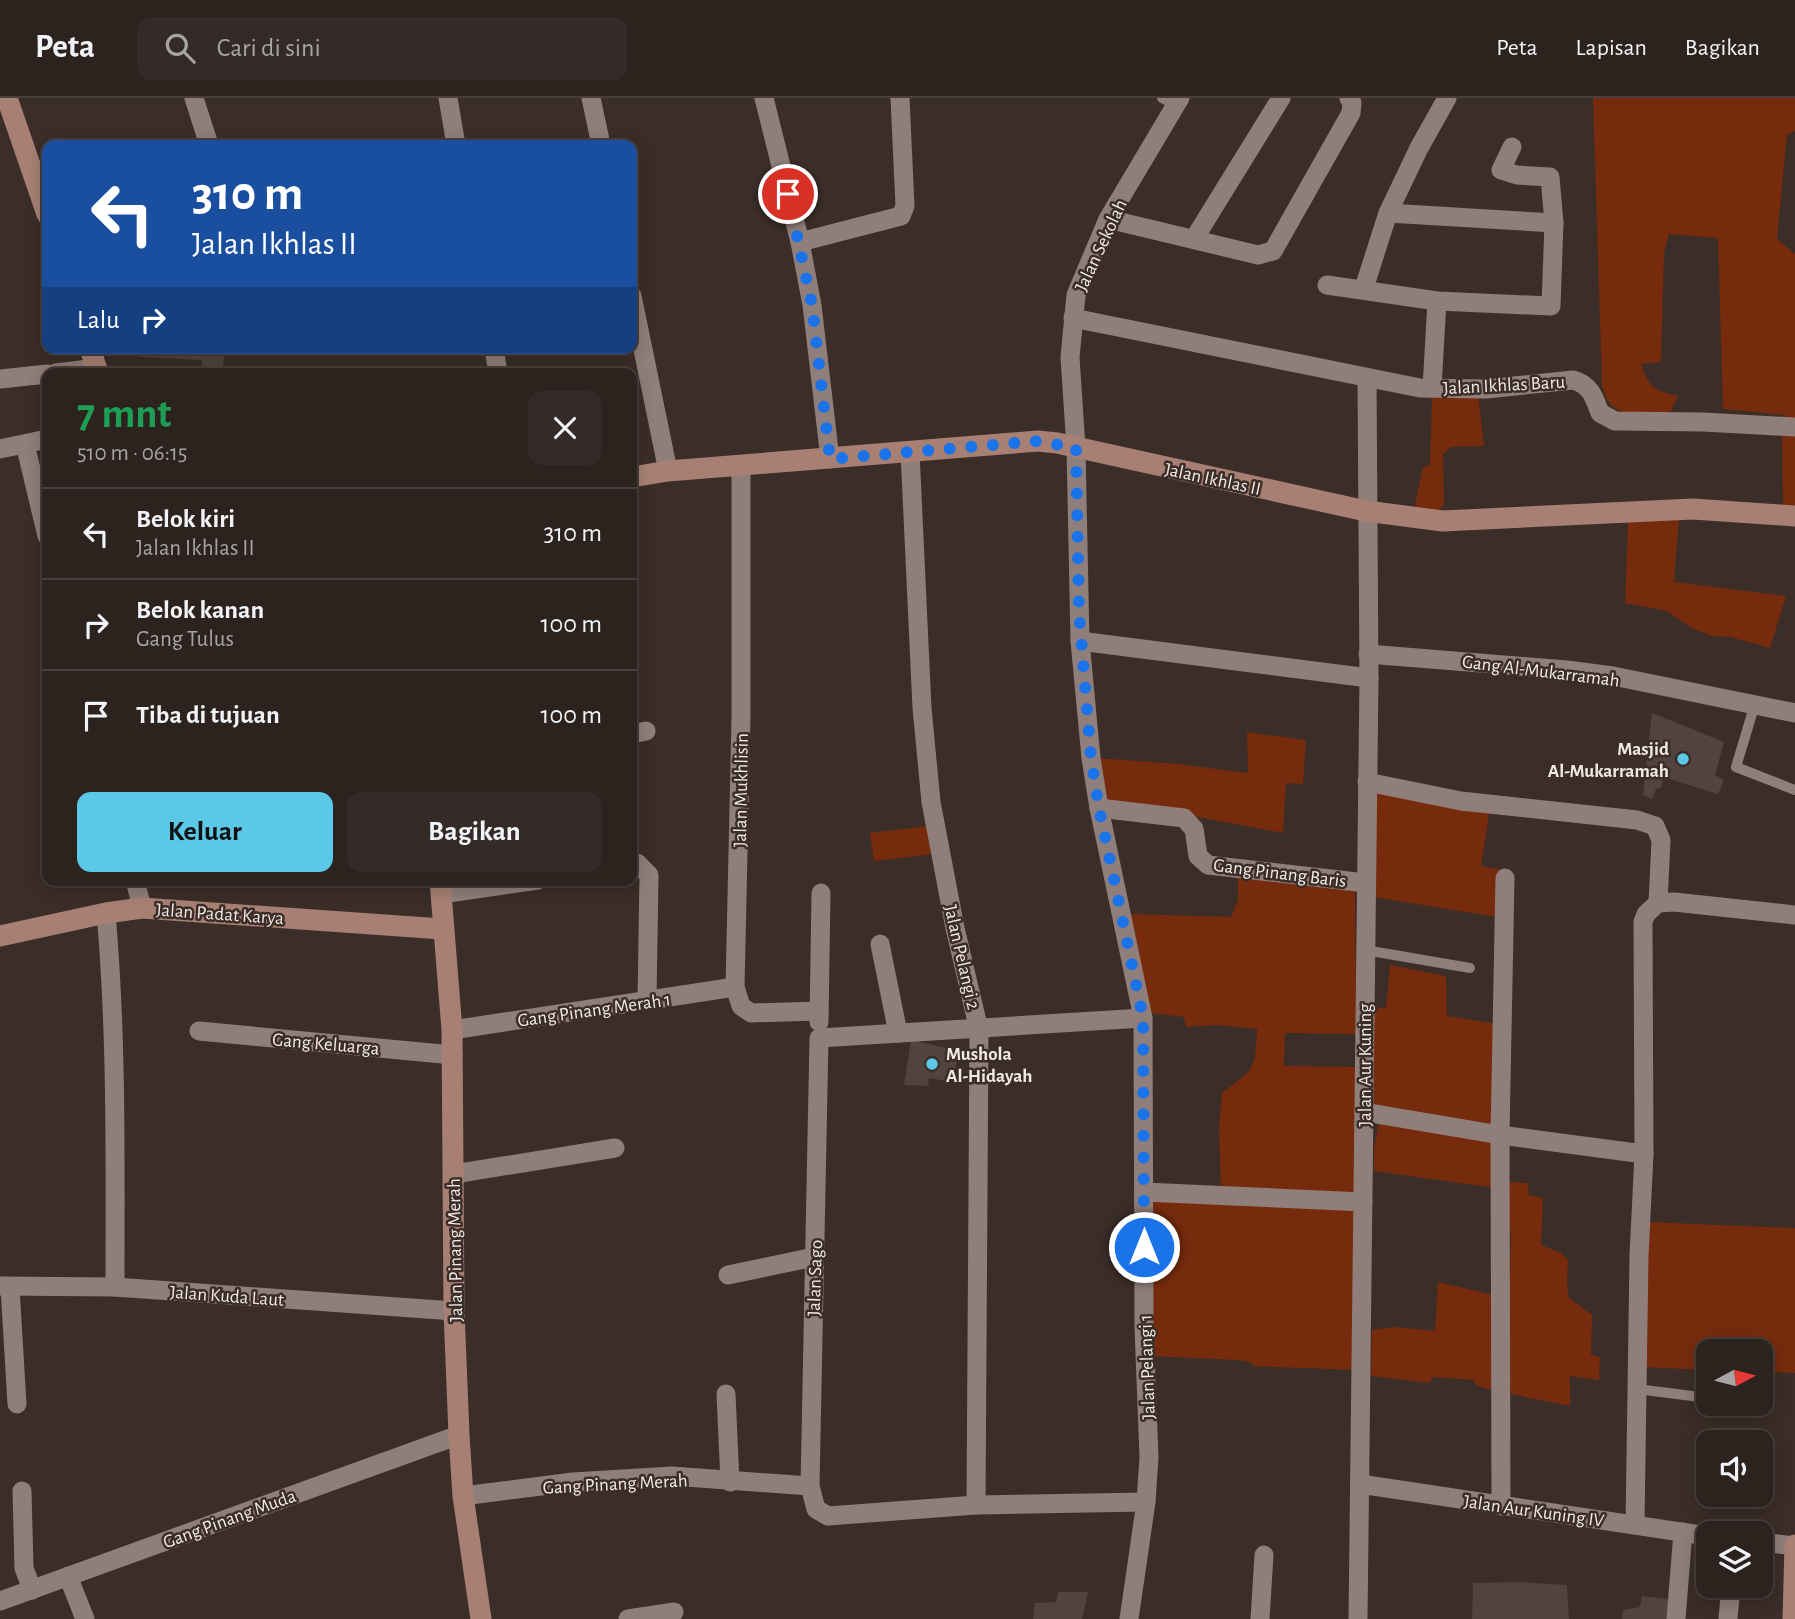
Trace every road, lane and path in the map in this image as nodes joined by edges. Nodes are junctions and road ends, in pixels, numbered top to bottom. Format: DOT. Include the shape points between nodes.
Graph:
graph roads {
  1 [pos="7,98"];
  2 [pos="194,98"];
  3 [pos="448,98"];
  4 [pos="592,98"];
  5 [pos="764,98"];
  6 [pos="900,98"];
  7 [pos="1281,98"];
  8 [pos="1349,98"];
  9 [pos="1447,98"];
  10 [pos="1173,100"];
  11 [pos="207,140"];
  12 [pos="455,140"];
  13 [pos="600,140"];
  14 [pos="1512,147"];
  15 [pos="42,199"];
  16 [pos="1388,213"];
  17 [pos="1108,219"];
  18 [pos="1554,223"];
  19 [pos="1194,239"];
  20 [pos="800,243"];
  21 [pos="1327,285"];
  22 [pos="1364,288"];
  23 [pos="1437,301"];
  24 [pos="1073,318"];
  25 [pos="637,320"];
  26 [pos="95,363"];
  27 [pos="76,368"];
  28 [pos="42,375"];
  29 [pos="1367,378"];
  30 [pos="0,379"];
  31 [pos="1432,388"];
  32 [pos="1795,428"];
  33 [pos="42,440"];
  34 [pos="25,444"];
  35 [pos="1076,448"];
  36 [pos="0,449"];
  37 [pos="910,452"];
  38 [pos="830,459"];
  39 [pos="741,466"];
  40 [pos="668,471"];
  41 [pos="637,476"];
  42 [pos="1366,510"];
  43 [pos="42,515"];
  44 [pos="1795,516"];
  45 [pos="1080,641"];
  46 [pos="1368,654"];
  47 [pos="1369,678"];
  48 [pos="1754,707"];
  49 [pos="1795,713"];
  50 [pos="1367,782"];
  51 [pos="1795,790"];
  52 [pos="1099,808"];
  53 [pos="637,863"];
  54 [pos="1505,878"];
  55 [pos="1366,883"];
  56 [pos="136,886"];
  57 [pos="440,887"];
  58 [pos="821,893"];
  59 [pos="1658,903"];
  60 [pos="142,908"];
  61 [pos="106,913"];
  62 [pos="1795,915"];
  63 [pos="442,929"];
  64 [pos="0,936"];
  65 [pos="880,944"];
  66 [pos="1365,950"];
  67 [pos="1470,968"];
  68 [pos="735,988"];
  69 [pos="647,1001"];
  70 [pos="818,1012"];
  71 [pos="1143,1018"];
  72 [pos="452,1030"];
  73 [pos="979,1030"];
  74 [pos="199,1031"];
  75 [pos="898,1033"];
  76 [pos="819,1038"];
  77 [pos="453,1055"];
  78 [pos="1364,1112"];
  79 [pos="1500,1135"];
  80 [pos="615,1148"];
  81 [pos="1644,1154"];
  82 [pos="454,1174"];
  83 [pos="1144,1192"];
  84 [pos="1363,1202"];
  85 [pos="814,1258"];
  86 [pos="728,1275"];
  87 [pos="5,1287"];
  88 [pos="115,1287"];
  89 [pos="454,1311"];
  90 [pos="1637,1389"];
  91 [pos="726,1394"];
  92 [pos="1696,1396"];
  93 [pos="17,1404"];
  94 [pos="459,1435"];
  95 [pos="730,1482"];
  96 [pos="1360,1484"];
  97 [pos="810,1486"];
  98 [pos="22,1491"];
  99 [pos="463,1496"];
  100 [pos="1146,1502"];
  101 [pos="976,1505"];
  102 [pos="1501,1506"];
  103 [pos="1635,1524"];
  104 [pos="1683,1532"];
  105 [pos="1696,1534"];
  106 [pos="1773,1543"];
  107 [pos="1795,1546"];
  108 [pos="1264,1556"];
  109 [pos="68,1576"];
  110 [pos="32,1590"];
  111 [pos="1730,1598"];
  112 [pos="0,1601"];
  113 [pos="674,1612"];
  114 [pos="85,1619"];
  115 [pos="481,1619"];
  116 [pos="628,1619"];
  117 [pos="1129,1619"];
  118 [pos="1260,1619"];
  119 [pos="1359,1619"];
  120 [pos="1676,1619"];
  121 [pos="1728,1619"];
  122 [pos="1793,1619"];
  1 -- 15 [label="street"];
  2 -- 11 [label="street"];
  3 -- 12 [label="street"];
  4 -- 13 [label="street"];
  5 -- 20 [label="street"];
  6 -- 20 [label="street" via="905,206 901,216"];
  7 -- 19 [label="street"];
  8 -- 19 [label="street" via="1351,113 1273,251 1258,254"];
  9 -- 16 [label="street"];
  10 -- 17 [label="street, Jalan Sekolah"];
  14 -- 18 [label="street" via="1501,170 1550,177"];
  16 -- 18 [label="street"];
  16 -- 22 [label="street"];
  17 -- 19 [label="street"];
  17 -- 24 [label="street, Jalan Sekolah" via="1076,295"];
  18 -- 23 [label="street" via="1551,306"];
  20 -- 38 [label="street"];
  21 -- 22 [label="street"];
  22 -- 23 [label="street"];
  23 -- 31 [label="street"];
  24 -- 29 [label="street, Jalan Ikhlas Baru"];
  24 -- 35 [label="street, Jalan Sekolah" via="1070,357"];
  25 -- 40 [label="street"];
  26 -- 27 [label="street"];
  28 -- 30 [label="street"];
  29 -- 31 [label="street, Jalan Ikhlas Baru"];
  29 -- 42 [label="street, Jalan Aur Kuning"];
  31 -- 32 [label="street, Jalan Ikhlas Baru" via="1573,380 1585,383 1600,413 1615,421"];
  33 -- 34 [label="street"];
  34 -- 36 [label="street"];
  34 -- 43 [label="street"];
  35 -- 37 [label="street, Jalan Ikhlas II" via="1038,441"];
  35 -- 42 [label="street, Jalan Ikhlas II"];
  35 -- 45 [label="street, Jalan Pelangi 1"];
  37 -- 38 [label="street, Jalan Ikhlas II"];
  37 -- 73 [label="street, Jalan Pelangi 2" via="931,802"];
  38 -- 39 [label="street, Jalan Ikhlas II"];
  39 -- 40 [label="street, Jalan Ikhlas II"];
  39 -- 68 [label="street, Jalan Mukhlisin"];
  40 -- 41 [label="street, Jalan Ikhlas II"];
  42 -- 44 [label="street, Jalan Ikhlas II" via="1443,521 1693,509"];
  42 -- 46 [label="street, Jalan Aur Kuning"];
  45 -- 47 [label="street"];
  45 -- 52 [label="street, Jalan Pelangi 1"];
  46 -- 47 [label="street, Jalan Aur Kuning"];
  46 -- 48 [label="street, Gang Al-Mukarramah" via="1613,676"];
  47 -- 50 [label="street, Jalan Aur Kuning"];
  48 -- 49 [label="street, Gang Al-Mukarramah"];
  48 -- 51 [label="lane" via="1736,767"];
  50 -- 55 [label="street, Jalan Aur Kuning"];
  50 -- 59 [label="street" via="1461,801 1637,820 1655,826 1661,840"];
  52 -- 55 [label="street, Gang Pinang Baris" via="1184,818 1194,829 1198,856 1208,865"];
  52 -- 71 [label="street, Jalan Pelangi 1"];
  53 -- 69 [label="street" via="649,875"];
  54 -- 79 [label="street"];
  55 -- 66 [label="street, Jalan Aur Kuning"];
  56 -- 60 [label="street"];
  57 -- 63 [label="street, Jalan Pinang Merah"];
  58 -- 70 [label="street"];
  59 -- 62 [label="street"];
  59 -- 81 [label="street" via="1643,922"];
  60 -- 61 [label="street, Jalan Padat Karya"];
  60 -- 63 [label="street, Jalan Padat Karya"];
  61 -- 64 [label="street, Jalan Padat Karya"];
  61 -- 88 [label="street" via="115,1090"];
  63 -- 72 [label="street, Jalan Pinang Merah"];
  65 -- 75 [label="street"];
  66 -- 67 [label="lane"];
  66 -- 78 [label="street, Jalan Aur Kuning"];
  68 -- 69 [label="street, Gang Pinang Merah 1"];
  68 -- 70 [label="street" via="741,1006 751,1013"];
  69 -- 72 [label="street, Gang Pinang Merah 1"];
  70 -- 76 [label="street"];
  71 -- 73 [label="street"];
  71 -- 83 [label="street, Jalan Pelangi 1"];
  72 -- 77 [label="street, Jalan Pinang Merah"];
  73 -- 75 [label="street"];
  73 -- 101 [label="street, Jalan Pelangi 2"];
  74 -- 77 [label="street, Gang Keluarga"];
  75 -- 76 [label="street"];
  76 -- 85 [label="street, Jalan Sago"];
  77 -- 82 [label="street, Jalan Pinang Merah"];
  78 -- 79 [label="street"];
  78 -- 84 [label="street, Jalan Aur Kuning"];
  79 -- 81 [label="street"];
  79 -- 102 [label="street"];
  80 -- 82 [label="street"];
  81 -- 90 [label="street"];
  82 -- 89 [label="street, Jalan Pinang Merah"];
  83 -- 84 [label="street"];
  83 -- 100 [label="street, Jalan Pelangi 1"];
  84 -- 96 [label="street, Jalan Aur Kuning"];
  85 -- 86 [label="street"];
  85 -- 97 [label="street, Jalan Sago"];
  87 -- 88 [label="street, Jalan Kuda Laut"];
  87 -- 93 [label="street"];
  88 -- 89 [label="street, Jalan Kuda Laut"];
  89 -- 94 [label="street, Jalan Pinang Merah"];
  90 -- 92 [label="lane"];
  90 -- 103 [label="street"];
  91 -- 95 [label="street"];
  94 -- 99 [label="street, Jalan Pinang Merah"];
  94 -- 109 [label="street, Gang Pinang Muda"];
  95 -- 97 [label="street, Gang Pinang Merah"];
  95 -- 99 [label="street, Gang Pinang Merah" via="672,1476"];
  96 -- 102 [label="street, Jalan Aur Kuning IV"];
  96 -- 119 [label="street, Jalan Aur Kuning"];
  97 -- 101 [label="street, Jalan Sago" via="816,1509 828,1516"];
  98 -- 110 [label="street" via="24,1568"];
  99 -- 115 [label="street, Jalan Pinang Merah"];
  100 -- 101 [label="street, Jalan Sago"];
  100 -- 117 [label="street, Jalan Pelangi 1"];
  102 -- 103 [label="street, Jalan Aur Kuning IV"];
  103 -- 104 [label="street, Jalan Aur Kuning IV"];
  104 -- 105 [label="street, Jalan Aur Kuning IV"];
  104 -- 120 [label="street"];
  106 -- 107 [label="street"];
  107 -- 122 [label="street"];
  108 -- 118 [label="street"];
  109 -- 110 [label="street, Gang Pinang Muda"];
  109 -- 114 [label="street"];
  110 -- 112 [label="street, Gang Pinang Muda"];
  111 -- 121 [label="street"];
  113 -- 116 [label="street"];
}
